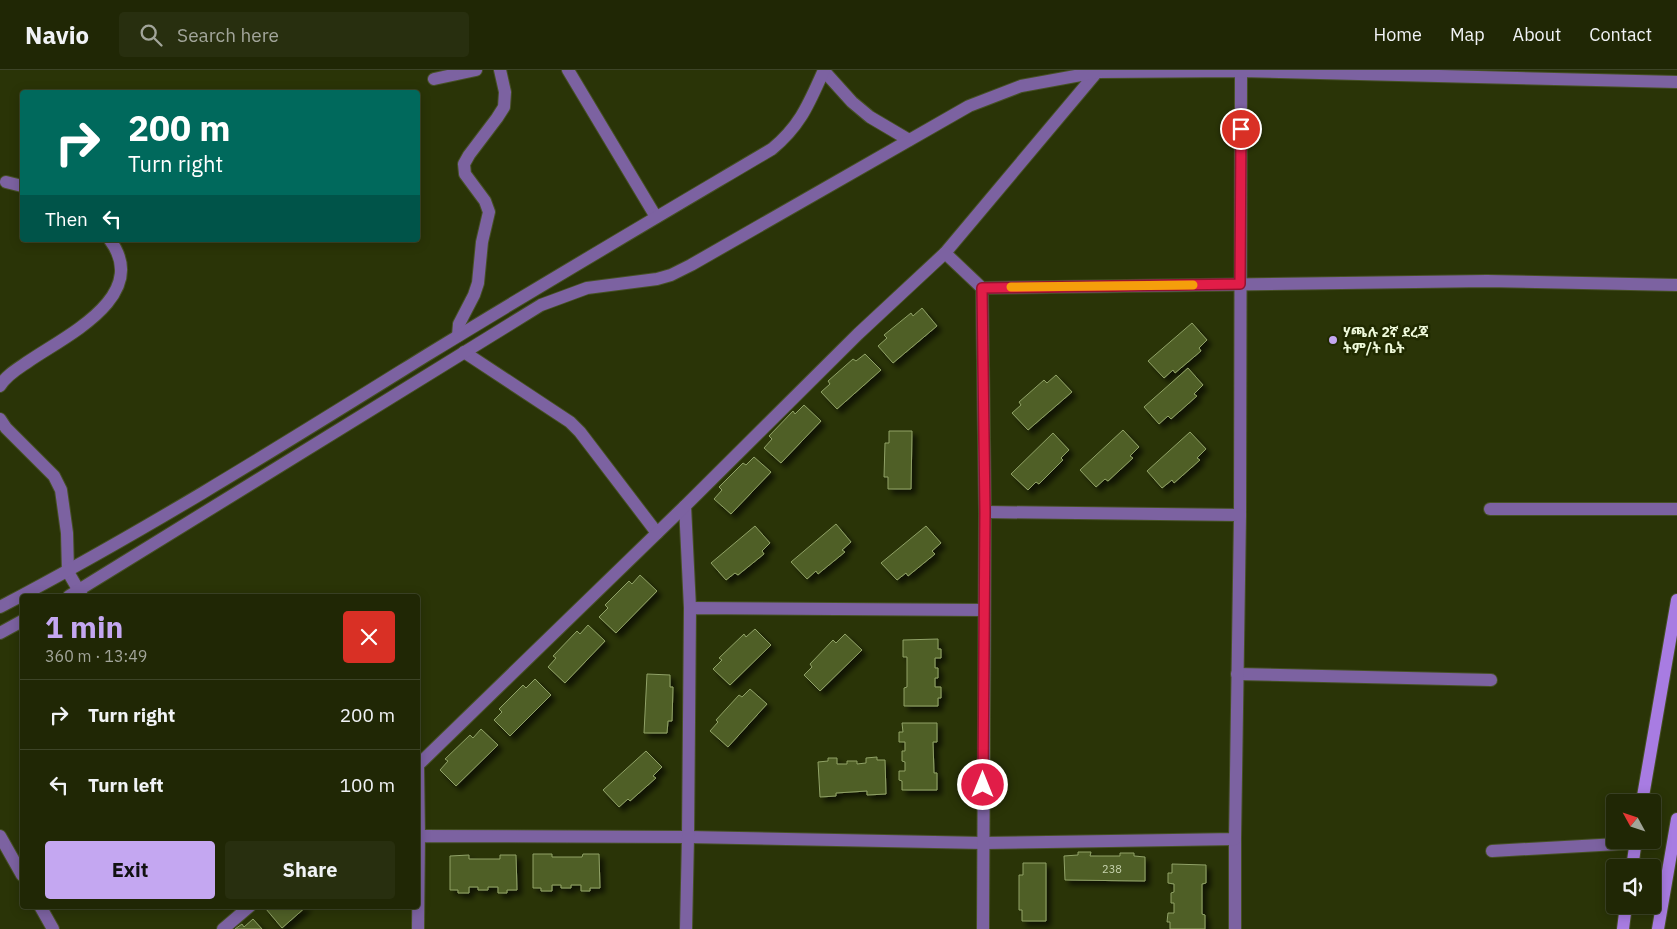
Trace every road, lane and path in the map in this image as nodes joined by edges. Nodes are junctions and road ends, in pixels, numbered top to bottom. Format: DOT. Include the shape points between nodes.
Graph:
graph roads {
  1 [pos="476,70"];
  2 [pos="500,70"];
  3 [pos="568,70"];
  4 [pos="824,70"];
  5 [pos="1241,71"];
  6 [pos="1097,72"];
  7 [pos="434,79"];
  8 [pos="1677,82"];
  9 [pos="909,140"];
  10 [pos="6,182"];
  11 [pos="20,186"];
  12 [pos="656,217"];
  13 [pos="111,242"];
  14 [pos="944,253"];
  15 [pos="1240,284"];
  16 [pos="1677,285"];
  17 [pos="982,288"];
  18 [pos="458,336"];
  19 [pos="464,352"];
  20 [pos="0,386"];
  21 [pos="0,419"];
  22 [pos="685,506"];
  23 [pos="1490,509"];
  24 [pos="1677,509"];
  25 [pos="985,512"];
  26 [pos="1240,515"];
  27 [pos="657,534"];
  28 [pos="68,572"];
  29 [pos="25,594"];
  30 [pos="76,594"];
  31 [pos="78,594"];
  32 [pos="20,597"];
  33 [pos="1677,600"];
  34 [pos="0,607"];
  35 [pos="690,608"];
  36 [pos="984,610"];
  37 [pos="20,622"];
  38 [pos="0,633"];
  39 [pos="1237,674"];
  40 [pos="1491,680"];
  41 [pos="420,763"];
  42 [pos="1643,794"];
  43 [pos="1677,820"];
  44 [pos="0,836"];
  45 [pos="420,836"];
  46 [pos="688,837"];
  47 [pos="1235,840"];
  48 [pos="983,843"];
  49 [pos="1606,844"];
  50 [pos="1675,844"];
  51 [pos="1492,851"];
  52 [pos="20,871"];
  53 [pos="42,909"];
  54 [pos="246,909"];
  55 [pos="418,909"];
  56 [pos="1625,914"];
  57 [pos="53,929"];
  58 [pos="222,929"];
  59 [pos="418,929"];
  60 [pos="686,929"];
  61 [pos="983,929"];
  62 [pos="1235,929"];
  63 [pos="1623,929"];
  64 [pos="1658,929"];
  1 -- 7 [label="street"];
  2 -- 18 [label="street" via="505,92 504,107 464,164 465,174 489,212 478,282 459,324"];
  3 -- 12 [label="street"];
  4 -- 9 [label="street" via="870,117"];
  4 -- 12 [label="street" via="802,117 787,137"];
  5 -- 6 [label="street"];
  5 -- 8 [label="street"];
  5 -- 15 [label="street"];
  6 -- 9 [label="street" via="1021,86 969,106"];
  6 -- 14 [label="street"];
  9 -- 19 [label="street" via="671,275 587,288 564,296 541,305"];
  10 -- 11 [label="street"];
  12 -- 18 [label="street"];
  13 -- 20 [label="street" via="118,251 122,267 120,284 110,301 94,318 14,371"];
  14 -- 17 [label="street"];
  14 -- 22 [label="street"];
  15 -- 16 [label="street" via="1487,281"];
  15 -- 17 [label="street"];
  15 -- 26 [label="street"];
  17 -- 25 [label="street"];
  18 -- 28 [label="street" via="201,495"];
  19 -- 27 [label="street" via="570,422"];
  19 -- 31 [label="street"];
  21 -- 28 [label="street" via="54,476 60,490 67,533"];
  22 -- 27 [label="street"];
  22 -- 35 [label="street"];
  23 -- 24 [label="street"];
  25 -- 26 [label="street"];
  25 -- 36 [label="street"];
  26 -- 39 [label="street"];
  27 -- 41 [label="street"];
  28 -- 29 [label="street"];
  28 -- 30 [label="street"];
  32 -- 34 [label="street"];
  33 -- 42 [label="street"];
  35 -- 36 [label="street"];
  35 -- 46 [label="street"];
  36 -- 48 [label="street"];
  37 -- 38 [label="street"];
  39 -- 40 [label="street"];
  39 -- 47 [label="street"];
  43 -- 50 [label="street"];
  44 -- 52 [label="street"];
  45 -- 46 [label="street"];
  46 -- 48 [label="street"];
  46 -- 60 [label="street"];
  47 -- 48 [label="street"];
  47 -- 62 [label="street"];
  48 -- 61 [label="street"];
  49 -- 51 [label="street"];
  50 -- 64 [label="street"];
  53 -- 57 [label="street"];
  54 -- 58 [label="street"];
  55 -- 59 [label="street"];
  56 -- 63 [label="street"];
}
